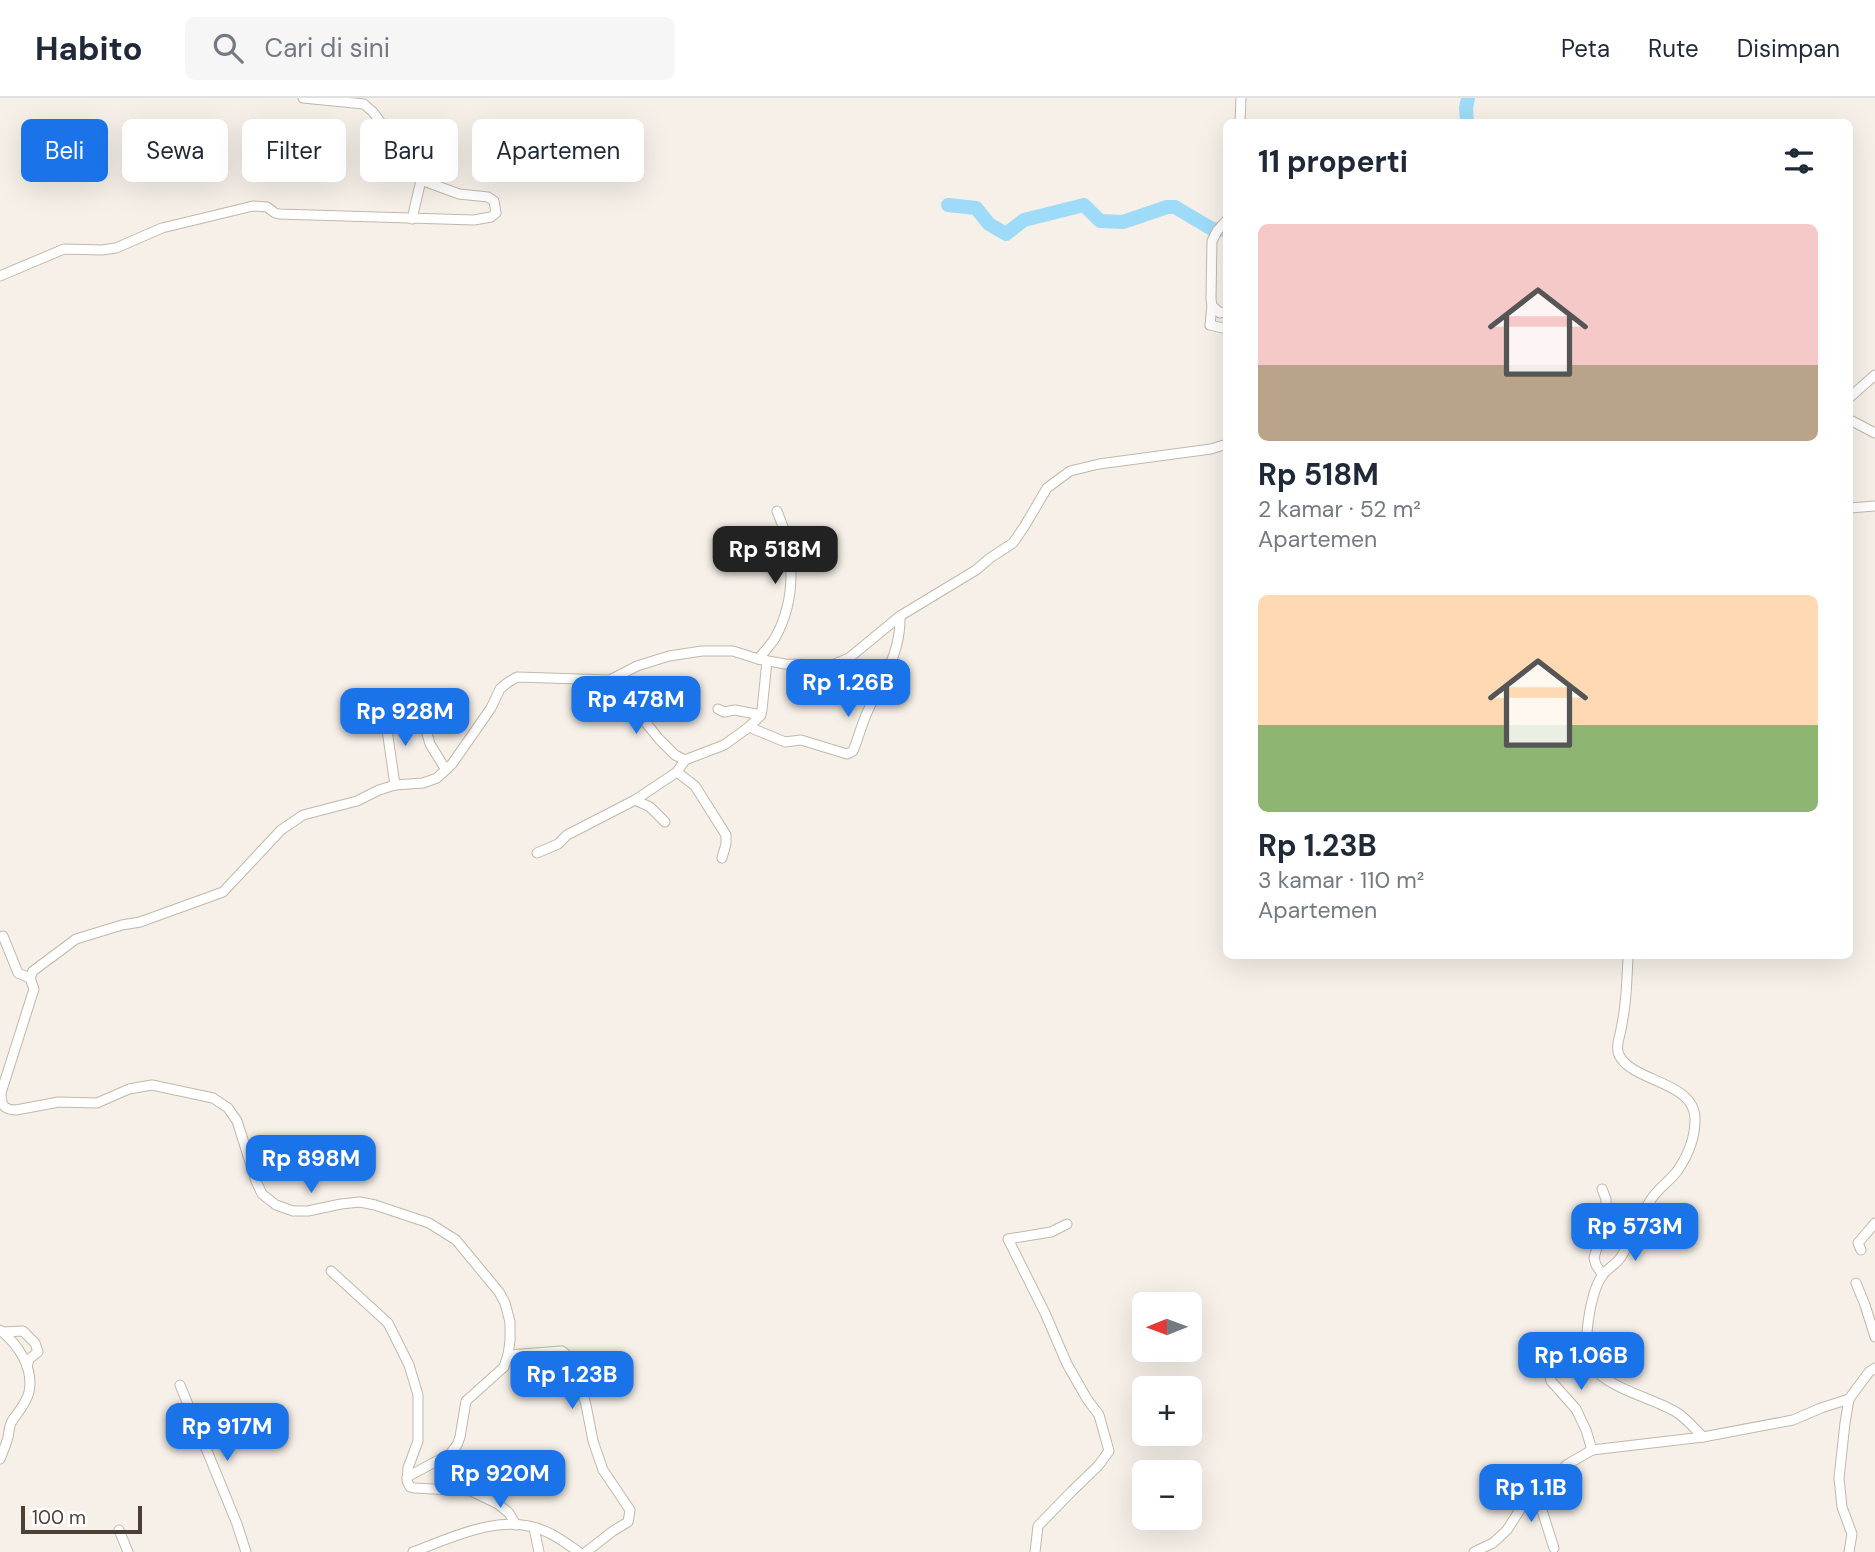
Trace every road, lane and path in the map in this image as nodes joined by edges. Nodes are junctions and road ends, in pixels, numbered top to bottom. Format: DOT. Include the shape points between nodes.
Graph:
graph roads {
  1 [pos="303,98"];
  2 [pos="1241,98"];
  3 [pos="378,119"];
  4 [pos="1240,119"];
  5 [pos="421,182"];
  6 [pos="426,182"];
  7 [pos="412,219"];
  8 [pos="1222,226"];
  9 [pos="0,275"];
  10 [pos="1212,306"];
  11 [pos="1223,312"];
  12 [pos="1223,328"];
  13 [pos="1875,375"];
  14 [pos="1853,394"];
  15 [pos="1853,422"];
  16 [pos="1875,433"];
  17 [pos="1223,445"];
  18 [pos="1875,506"];
  19 [pos="1853,508"];
  20 [pos="778,511"];
  21 [pos="900,616"];
  22 [pos="762,660"];
  23 [pos="610,680"];
  24 [pos="718,709"];
  25 [pos="414,712"];
  26 [pos="761,715"];
  27 [pos="385,716"];
  28 [pos="749,727"];
  29 [pos="685,761"];
  30 [pos="446,770"];
  31 [pos="677,772"];
  32 [pos="395,785"];
  33 [pos="635,800"];
  34 [pos="665,822"];
  35 [pos="537,853"];
  36 [pos="722,858"];
  37 [pos="1,934"];
  38 [pos="1628,959"];
  39 [pos="30,978"];
  40 [pos="1602,1189"];
  41 [pos="1875,1223"];
  42 [pos="1067,1224"];
  43 [pos="1861,1250"];
  44 [pos="331,1271"];
  45 [pos="1602,1274"];
  46 [pos="1856,1283"];
  47 [pos="1,1331"];
  48 [pos="1875,1337"];
  49 [pos="1544,1341"];
  50 [pos="508,1355"];
  51 [pos="27,1367"];
  52 [pos="1875,1368"];
  53 [pos="180,1385"];
  54 [pos="1849,1399"];
  55 [pos="1703,1437"];
  56 [pos="1592,1450"];
  57 [pos="0,1458"];
  58 [pos="407,1477"];
  59 [pos="1536,1492"];
  60 [pos="516,1525"];
  61 [pos="534,1528"];
  62 [pos="119,1530"];
  63 [pos="1554,1548"];
  64 [pos="128,1552"];
  65 [pos="246,1552"];
  66 [pos="413,1552"];
  67 [pos="539,1552"];
  68 [pos="579,1552"];
  69 [pos="586,1552"];
  70 [pos="1035,1552"];
  71 [pos="1474,1552"];
  72 [pos="1849,1552"];
  1 -- 3 [label="street" via="363,104"];
  2 -- 4 [label="street"];
  5 -- 7 [label="street"];
  6 -- 7 [label="street" via="458,194 488,197 494,201 496,213 474,220"];
  7 -- 9 [label="street" via="279,214 267,206 253,206 162,228 116,248 64,249"];
  8 -- 10 [label="street" via="1212,241"];
  10 -- 11 [label="street"];
  10 -- 12 [label="street" via="1210,325"];
  13 -- 14 [label="street"];
  15 -- 16 [label="street"];
  17 -- 21 [label="street" via="1070,471 1047,488 1013,543"];
  18 -- 19 [label="street"];
  20 -- 22 [label="street" via="790,549 791,583 779,627"];
  21 -- 22 [label="street" via="849,658 832,665"];
  21 -- 28 [label="street" via="891,663 853,751 847,754 801,740 785,742"];
  22 -- 23 [label="street" via="733,651 683,653 637,666"];
  22 -- 26 [label="street"];
  23 -- 29 [label="street" via="624,691 651,731"];
  23 -- 30 [label="street" via="517,677 500,689"];
  24 -- 26 [label="street"];
  25 -- 30 [label="street"];
  26 -- 28 [label="street"];
  27 -- 32 [label="street"];
  28 -- 29 [label="street" via="724,745"];
  29 -- 31 [label="street"];
  30 -- 32 [label="street" via="423,783"];
  31 -- 33 [label="street"];
  31 -- 36 [label="street" via="695,786 726,835"];
  32 -- 39 [label="street" via="303,815 281,830 223,892 76,939"];
  33 -- 34 [label="street"];
  33 -- 35 [label="street"];
  37 -- 39 [label="street" via="18,973"];
  38 -- 45 [label="street" via="1618,1054 1628,1065 1677,1091 1693,1105 1696,1118 1691,1145 1678,1171 1652,1198 1620,1260"];
  39 -- 50 [label="street" via="34,989 1,1093 4,1107 97,1103 152,1085 213,1098 237,1121 262,1195 275,1205 293,1212 360,1202 429,1223 456,1240 505,1303 510,1322"];
  40 -- 45 [label="street" via="1606,1215 1594,1258"];
  41 -- 43 [label="street" via="1858,1243"];
  42 -- 70 [label="street" via="1051,1232 1008,1239 1067,1364 1099,1415 1109,1451 1038,1526"];
  44 -- 58 [label="street" via="387,1323 409,1365 418,1395 418,1441"];
  45 -- 55 [label="street" via="1589,1321 1587,1346 1594,1370 1678,1413"];
  46 -- 48 [label="street"];
  47 -- 51 [label="street" via="23,1355"];
  47 -- 51 [label="street" via="23,1331 35,1343 38,1352"];
  49 -- 56 [label="street" via="1551,1381 1576,1409"];
  50 -- 58 [label="street" via="505,1367 466,1401 457,1445 450,1454"];
  50 -- 69 [label="street" via="562,1352 573,1360 603,1470 629,1510 628,1522"];
  51 -- 57 [label="street" via="29,1393 11,1423"];
  52 -- 54 [label="street"];
  53 -- 65 [label="street"];
  54 -- 55 [label="street" via="1793,1420"];
  54 -- 72 [label="street" via="1839,1478 1842,1507 1852,1534"];
  55 -- 56 [label="street"];
  56 -- 59 [label="street"];
  58 -- 60 [label="street" via="414,1488 471,1491 498,1504"];
  59 -- 63 [label="street"];
  59 -- 71 [label="street" via="1507,1530"];
  60 -- 61 [label="street"];
  60 -- 66 [label="street" via="481,1527"];
  61 -- 67 [label="street"];
  61 -- 68 [label="street"];
  62 -- 64 [label="street"];
}
